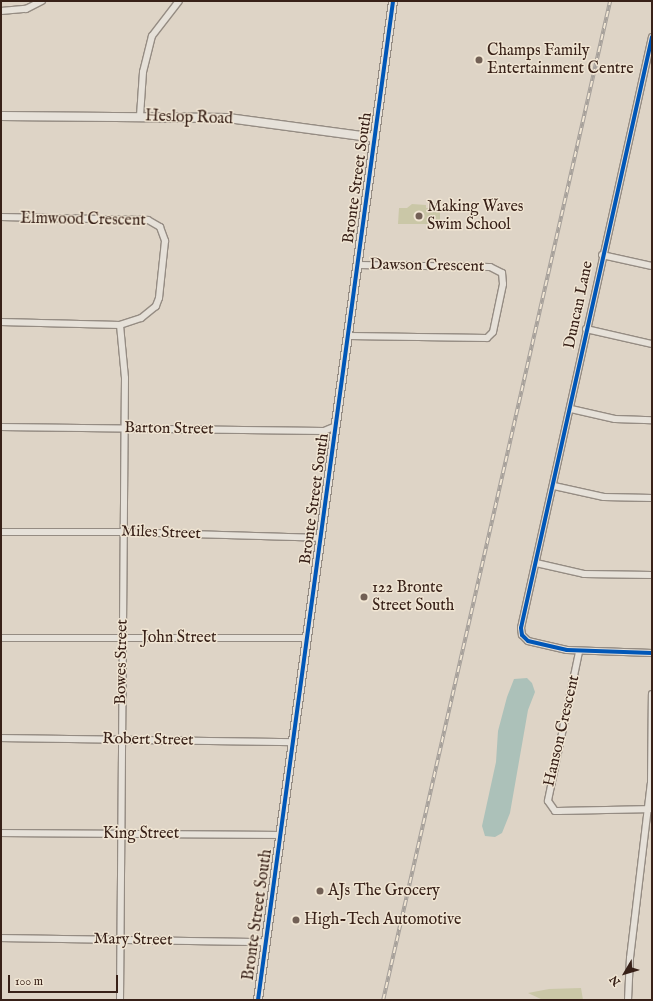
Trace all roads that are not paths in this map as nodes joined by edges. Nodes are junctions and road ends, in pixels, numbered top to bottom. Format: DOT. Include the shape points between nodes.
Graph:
graph roads {
  1 [pos="42,1"];
  2 [pos="179,1"];
  3 [pos="394,1"];
  4 [pos="1,11"];
  5 [pos="652,37"];
  6 [pos="1,116"];
  7 [pos="140,116"];
  8 [pos="375,138"];
  9 [pos="1,217"];
  10 [pos="602,255"];
  11 [pos="358,264"];
  12 [pos="652,266"];
  13 [pos="1,322"];
  14 [pos="120,325"];
  15 [pos="586,330"];
  16 [pos="349,336"];
  17 [pos="652,344"];
  18 [pos="571,409"];
  19 [pos="652,420"];
  20 [pos="336,426"];
  21 [pos="1,427"];
  22 [pos="124,428"];
  23 [pos="554,486"];
  24 [pos="652,498"];
  25 [pos="1,532"];
  26 [pos="123,532"];
  27 [pos="321,538"];
  28 [pos="536,563"];
  29 [pos="652,576"];
  30 [pos="1,638"];
  31 [pos="122,638"];
  32 [pos="308,638"];
  33 [pos="579,652"];
  34 [pos="652,653"];
  35 [pos="652,694"];
  36 [pos="652,731"];
  37 [pos="1,738"];
  38 [pos="121,739"];
  39 [pos="294,742"];
  40 [pos="650,809"];
  41 [pos="1,833"];
  42 [pos="120,834"];
  43 [pos="281,835"];
  44 [pos="1,938"];
  45 [pos="119,940"];
  46 [pos="266,942"];
  47 [pos="120,1000"];
  48 [pos="258,1000"];
  49 [pos="628,1000"];
  1 -- 4 [label="street" via="26,9"];
  2 -- 7 [label="street" via="152,36 143,72"];
  3 -- 8 [label="main road, Bronte Street South"];
  5 -- 10 [label="street, Duncan Lane"];
  6 -- 7 [label="main road, Heslop Road"];
  7 -- 8 [label="main road, Heslop Road" via="228,118"];
  8 -- 11 [label="main road, Bronte Street South"];
  9 -- 14 [label="street, Elmwood Crescent" via="148,220 156,223 163,231 165,241 157,302 149,314"];
  10 -- 12 [label="street"];
  10 -- 15 [label="street, Duncan Lane"];
  11 -- 16 [label="main road, Bronte Street South"];
  11 -- 16 [label="street, Dawson Crescent" via="490,267 502,273 503,284 493,332 483,339"];
  13 -- 14 [label="street, Elmwood Crescent"];
  14 -- 22 [label="street, Bowes Street" via="125,378"];
  15 -- 17 [label="street"];
  15 -- 18 [label="street, Duncan Lane"];
  16 -- 20 [label="main road, Bronte Street South"];
  18 -- 19 [label="street" via="615,418"];
  18 -- 23 [label="street, Duncan Lane"];
  20 -- 22 [label="street, Barton Street" via="324,431"];
  20 -- 27 [label="main road, Bronte Street South"];
  21 -- 22 [label="street, Barton Street"];
  22 -- 26 [label="street, Bowes Street"];
  23 -- 24 [label="street" via="604,497"];
  23 -- 28 [label="street, Duncan Lane"];
  25 -- 26 [label="street, Miles Street"];
  26 -- 27 [label="street, Miles Street"];
  26 -- 31 [label="street, Bowes Street"];
  27 -- 32 [label="main road, Bronte Street South"];
  28 -- 29 [label="street" via="584,574"];
  28 -- 33 [label="street, Duncan Lane" via="522,635 532,642"];
  30 -- 31 [label="street, John Street"];
  31 -- 32 [label="street, John Street"];
  31 -- 38 [label="street, Bowes Street"];
  32 -- 39 [label="main road, Bronte Street South"];
  33 -- 34 [label="street, Duncan Lane"];
  33 -- 40 [label="street, Hanson Crescent" via="548,801 555,810 560,811"];
  35 -- 36 [label="street"];
  36 -- 40 [label="street"];
  37 -- 38 [label="street, Robert Street"];
  38 -- 39 [label="street, Robert Street"];
  38 -- 42 [label="street, Bowes Street"];
  39 -- 43 [label="main road, Bronte Street South"];
  40 -- 49 [label="street" via="630,958"];
  41 -- 42 [label="street, King Street"];
  42 -- 43 [label="street, King Street"];
  42 -- 45 [label="street, Bowes Street"];
  43 -- 46 [label="main road, Bronte Street South"];
  44 -- 45 [label="street, Mary Street"];
  45 -- 46 [label="street, Mary Street"];
  45 -- 47 [label="street, Bowes Street"];
  46 -- 48 [label="main road, Bronte Street South"];
}
